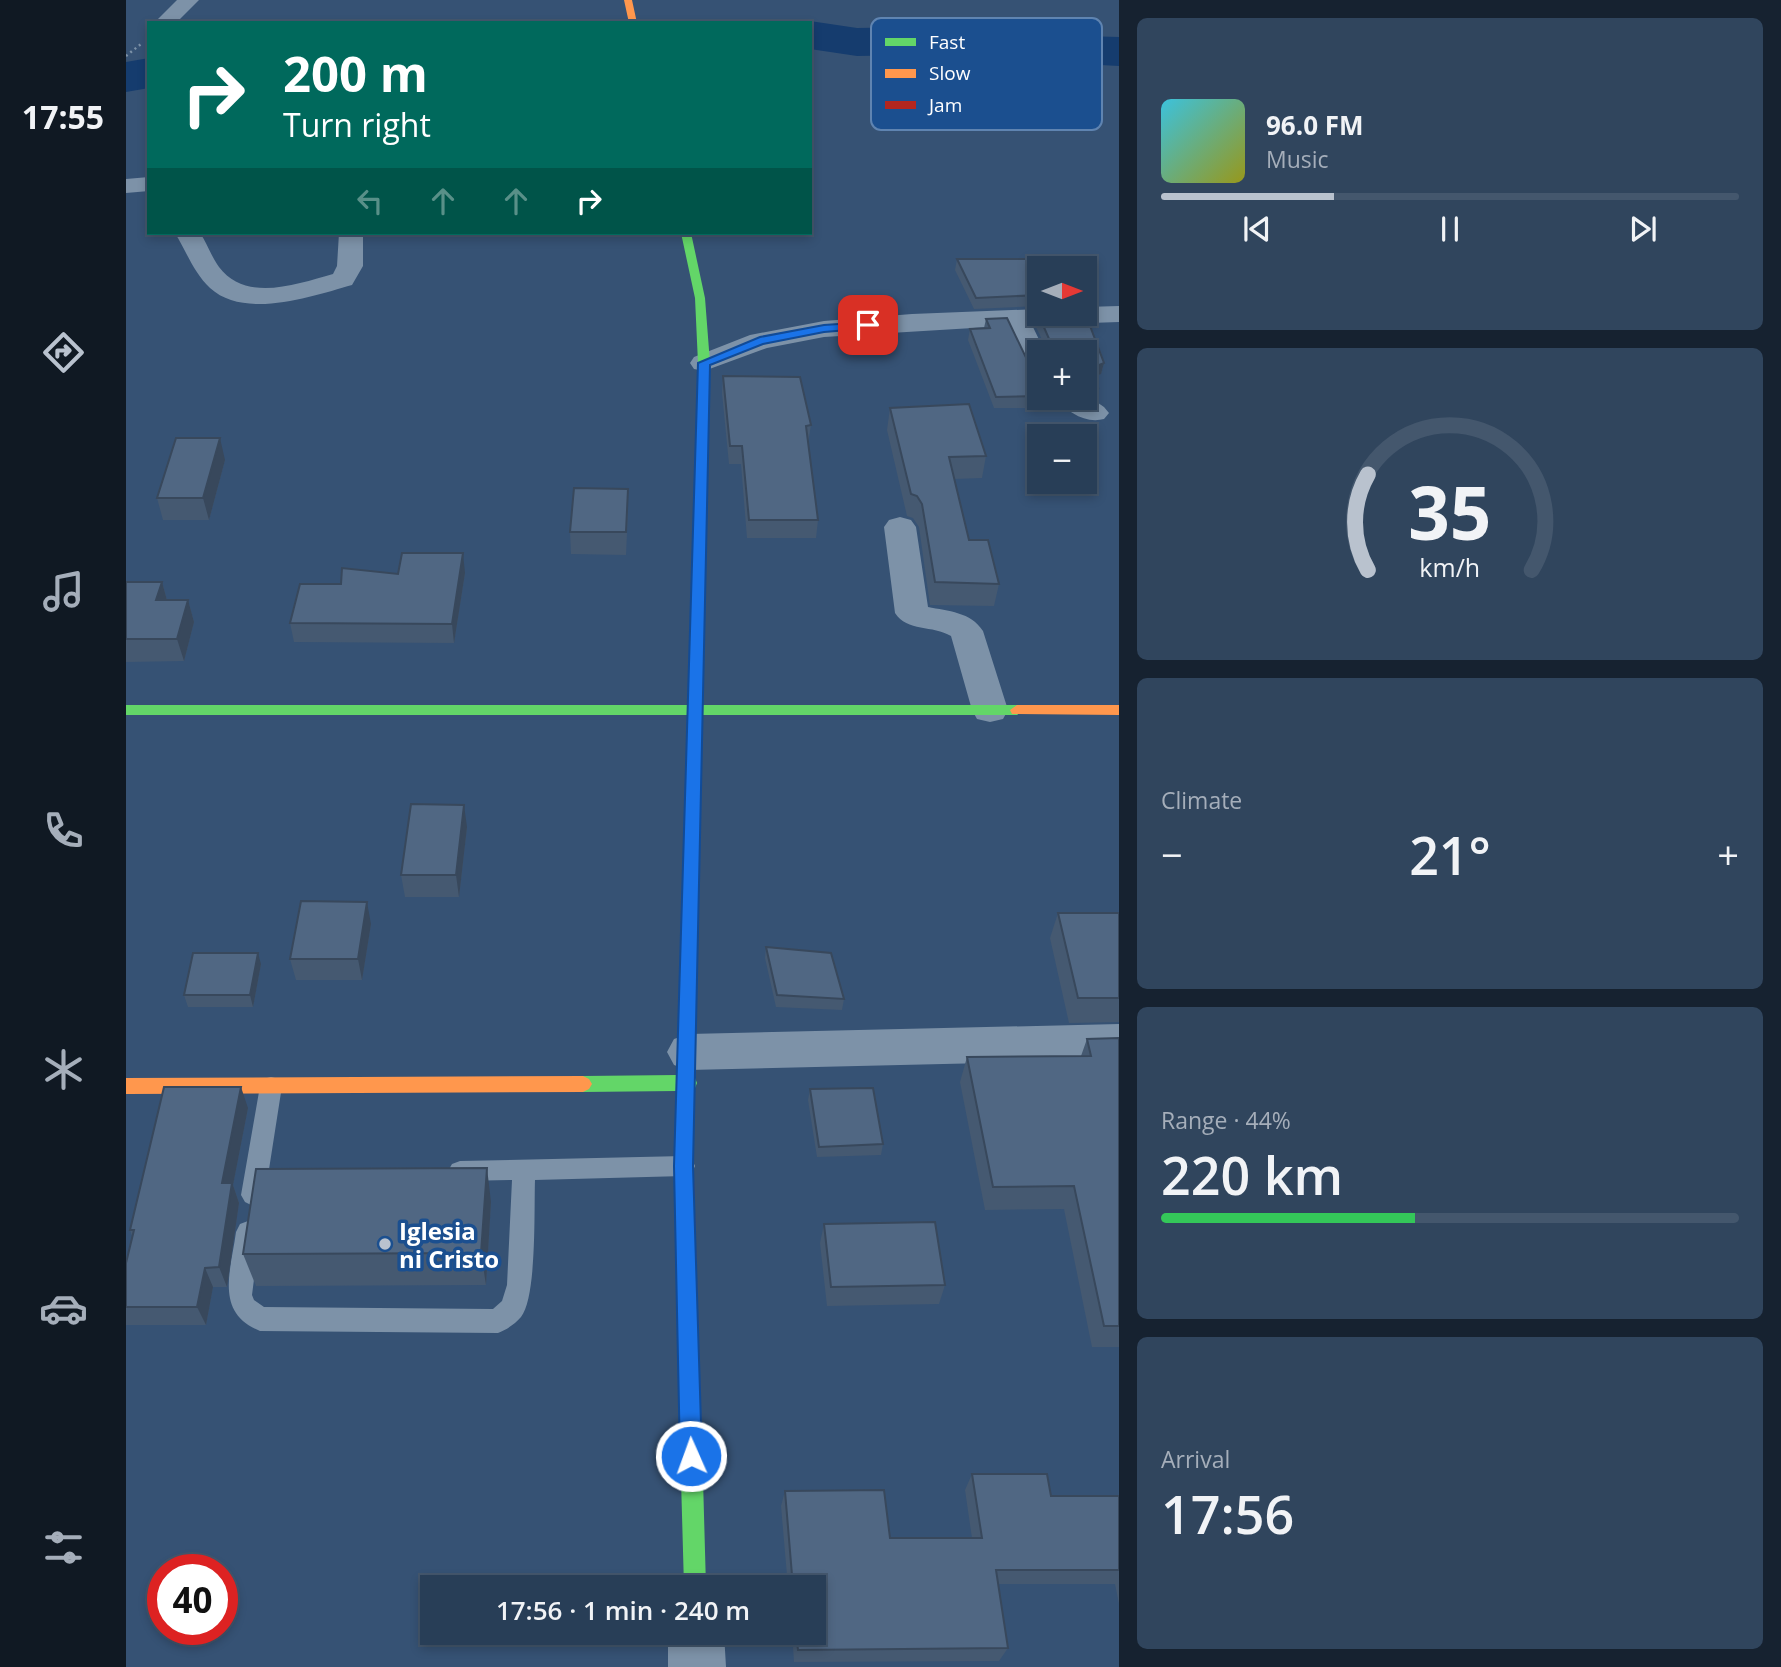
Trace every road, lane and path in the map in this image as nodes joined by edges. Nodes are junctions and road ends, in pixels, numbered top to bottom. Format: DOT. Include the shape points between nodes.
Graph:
graph roads {
  1 [pos="190,0"];
  2 [pos="628,0"];
  3 [pos="166,21"];
  4 [pos="633,21"];
  5 [pos="141,44"];
  6 [pos="126,56"];
  7 [pos="147,184"];
  8 [pos="126,186"];
  9 [pos="188,235"];
  10 [pos="351,235"];
  11 [pos="687,235"];
  12 [pos="1119,314"];
  13 [pos="1015,318"];
  14 [pos="1027,343"];
  15 [pos="704,363"];
  16 [pos="1090,410"];
  17 [pos="1094,413"];
  18 [pos="900,527"];
  19 [pos="126,710"];
  20 [pos="990,710"];
  21 [pos="1119,710"];
  22 [pos="695,711"];
  23 [pos="1119,1042"];
  24 [pos="688,1067"];
  25 [pos="126,1086"];
  26 [pos="271,1086"];
  27 [pos="684,1166"];
  28 [pos="524,1170"];
  29 [pos="443,1171"];
  30 [pos="256,1172"];
  31 [pos="283,1172"];
  32 [pos="695,1575"];
  33 [pos="696,1645"];
  34 [pos="697,1667"];
  1 -- 3 [label="street"];
  2 -- 4 [label="street"];
  5 -- 6 [label="path"];
  7 -- 8 [label="street"];
  9 -- 10 [label="street" via="209,272 230,292 248,296 343,279 350,266"];
  11 -- 15 [label="street" via="700,298"];
  12 -- 13 [label="street"];
  13 -- 14 [label="street"];
  13 -- 15 [label="street" via="824,329 760,341"];
  15 -- 22 [label="street"];
  16 -- 17 [label="street"];
  18 -- 20 [label="street" via="912,613 951,622 966,631"];
  19 -- 22 [label="street"];
  20 -- 21 [label="street"];
  20 -- 22 [label="street"];
  22 -- 24 [label="street"];
  23 -- 24 [label="street"];
  24 -- 26 [label="street"];
  24 -- 27 [label="street"];
  25 -- 26 [label="street"];
  26 -- 30 [label="lane"];
  27 -- 28 [label="lane"];
  27 -- 32 [label="street"];
  28 -- 29 [label="lane"];
  28 -- 30 [label="lane" via="519,1285 513,1308 498,1321 260,1319 245,1308 240,1295"];
  30 -- 31 [label="lane"];
  33 -- 34 [label="street"];
}
